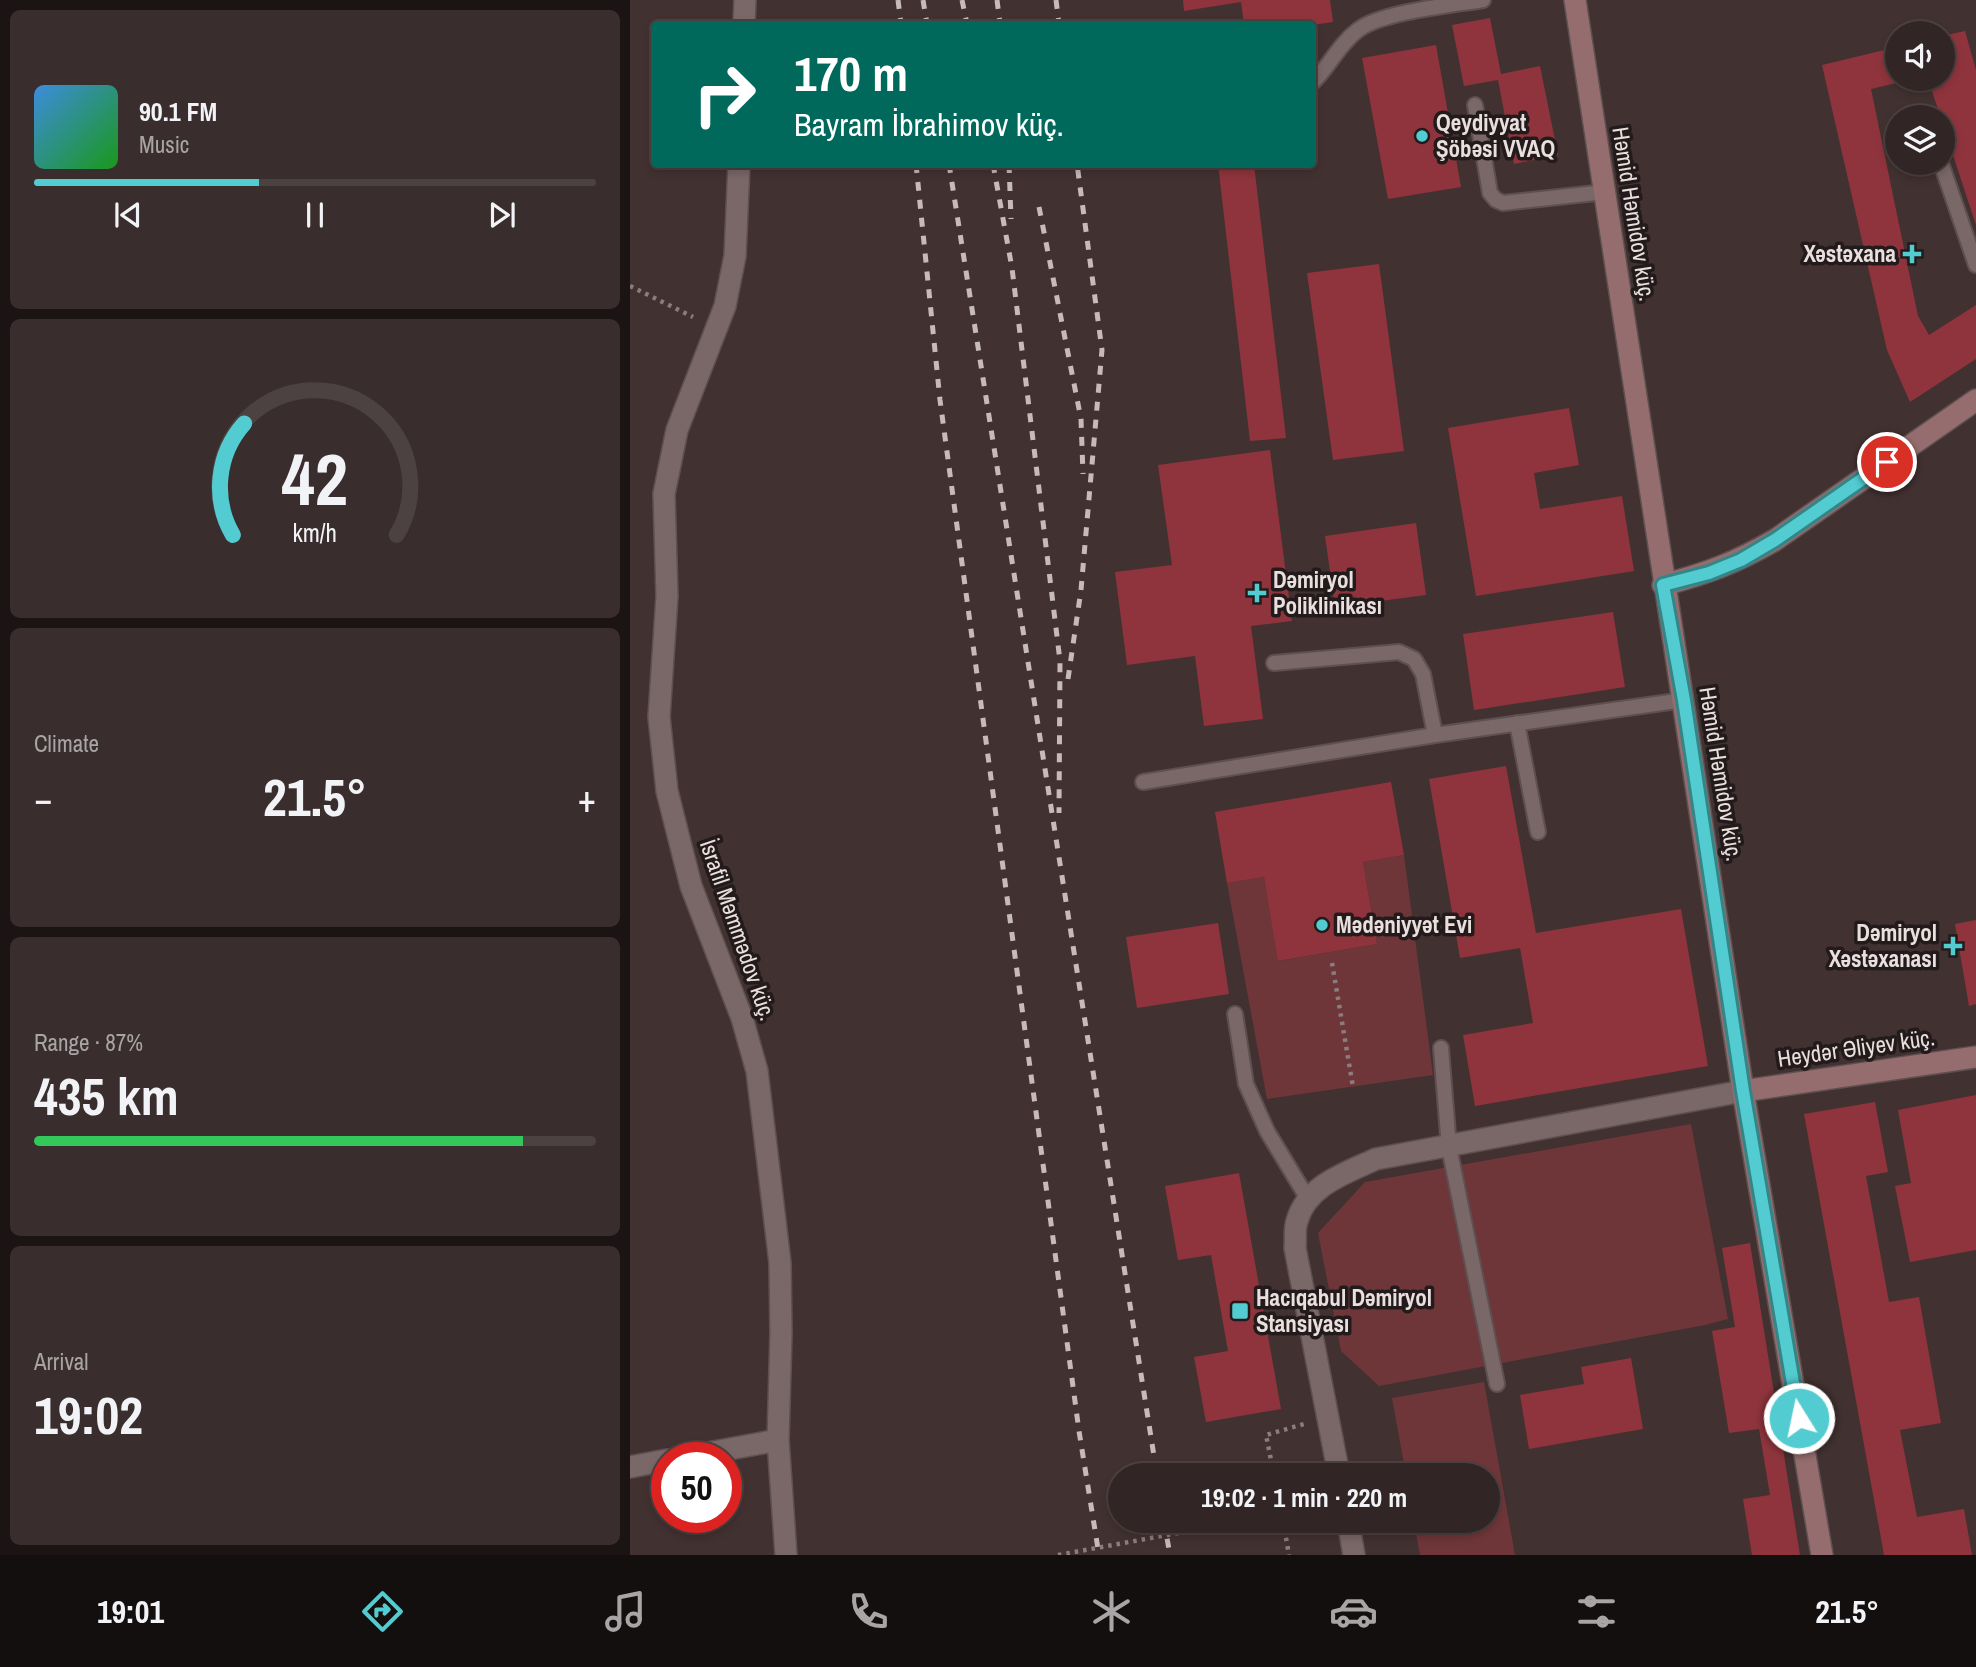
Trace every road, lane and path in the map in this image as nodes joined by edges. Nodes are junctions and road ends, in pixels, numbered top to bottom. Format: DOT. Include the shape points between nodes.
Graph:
graph roads {
  1 [pos="746,0"];
  2 [pos="1483,0"];
  3 [pos="1575,0"];
  4 [pos="744,21"];
  5 [pos="1316,79"];
  6 [pos="1475,105"];
  7 [pos="739,168"];
  8 [pos="1945,175"];
  9 [pos="1605,192"];
  10 [pos="1976,265"];
  11 [pos="630,286"];
  12 [pos="716,328"];
  13 [pos="1976,400"];
  14 [pos="1663,585"];
  15 [pos="1274,663"];
  16 [pos="1684,700"];
  17 [pos="1517,723"];
  18 [pos="1435,735"];
  19 [pos="1143,782"];
  20 [pos="1538,832"];
  21 [pos="1332,963"];
  22 [pos="1235,1014"];
  23 [pos="1441,1048"];
  24 [pos="1976,1057"];
  25 [pos="1353,1087"];
  26 [pos="1743,1091"];
  27 [pos="1449,1147"];
  28 [pos="1307,1199"];
  29 [pos="1497,1384"];
  30 [pos="1329,1417"];
  31 [pos="778,1440"];
  32 [pos="742,1447"];
  33 [pos="651,1463"];
  34 [pos="1272,1463"];
  35 [pos="1337,1463"];
  36 [pos="630,1467"];
  37 [pos="1178,1533"];
  38 [pos="1285,1533"];
  39 [pos="1350,1533"];
  40 [pos="786,1555"];
  41 [pos="1058,1555"];
  42 [pos="1289,1555"];
  43 [pos="1354,1555"];
  44 [pos="1822,1555"];
  1 -- 4 [label="street"];
  2 -- 5 [label="lane" via="1393,15 1359,29"];
  3 -- 9 [label="main road, Həmid Həmidov küç."];
  6 -- 9 [label="lane" via="1490,193 1496,200 1503,203"];
  7 -- 12 [label="street, İsrafil Məmmədov küç." via="735,257"];
  8 -- 10 [label="lane"];
  9 -- 14 [label="main road, Həmid Həmidov küç."];
  11 -- 12 [label="path"];
  12 -- 31 [label="street, İsrafil Məmmədov küç." via="677,430 664,494 667,596 659,718 667,791 691,886 742,1018 757,1071 780,1263"];
  13 -- 14 [label="main road" via="1775,540 1709,573"];
  14 -- 16 [label="main road, Həmid Həmidov küç."];
  15 -- 18 [label="lane" via="1399,652 1414,659 1423,674"];
  16 -- 17 [label="lane"];
  16 -- 26 [label="main road, Həmid Həmidov küç."];
  17 -- 18 [label="lane"];
  17 -- 20 [label="lane"];
  18 -- 19 [label="lane"];
  21 -- 25 [label="path"];
  22 -- 28 [label="lane" via="1246,1084"];
  23 -- 27 [label="lane"];
  24 -- 26 [label="main road, Heydər Əliyev küç."];
  26 -- 27 [label="street"];
  26 -- 44 [label="main road, Həmid Həmidov küç."];
  27 -- 28 [label="street" via="1376,1159 1324,1185"];
  27 -- 29 [label="lane"];
  28 -- 30 [label="street" via="1297,1222 1295,1248"];
  30 -- 34 [label="path" via="1266,1435"];
  30 -- 35 [label="street"];
  31 -- 32 [label="street"];
  31 -- 40 [label="street, İsrafil Məmmədov küç."];
  33 -- 36 [label="street"];
  37 -- 41 [label="path, bridge"];
  38 -- 42 [label="path"];
  39 -- 43 [label="street"];
}
